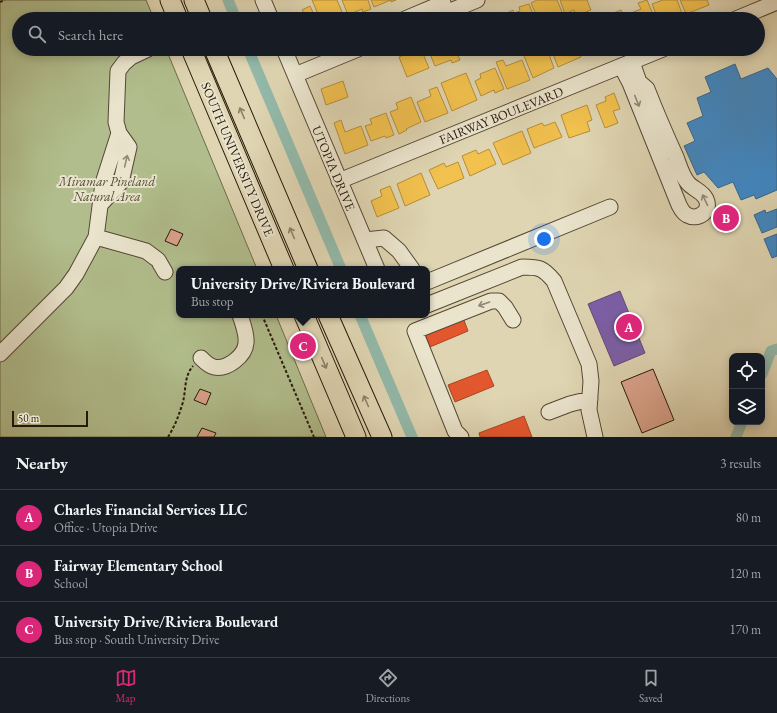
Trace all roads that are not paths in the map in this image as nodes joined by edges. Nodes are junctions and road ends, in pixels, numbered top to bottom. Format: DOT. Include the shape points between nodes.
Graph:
graph roads {
  1 [pos="170,0"];
  2 [pos="194,0"];
  3 [pos="263,0"];
  4 [pos="451,0"];
  5 [pos="477,0"];
  6 [pos="777,2"];
  7 [pos="175,12"];
  8 [pos="199,12"];
  9 [pos="268,12"];
  10 [pos="422,12"];
  11 [pos="448,12"];
  12 [pos="753,12"];
  13 [pos="133,56"];
  14 [pos="194,56"];
  15 [pos="217,56"];
  16 [pos="287,56"];
  17 [pos="320,56"];
  18 [pos="337,56"];
  19 [pos="646,56"];
  20 [pos="626,64"];
  21 [pos="293,71"];
  22 [pos="339,181"];
  23 [pos="610,207"];
  24 [pos="96,237"];
  25 [pos="365,240"];
  26 [pos="279,266"];
  27 [pos="307,266"];
  28 [pos="376,266"];
  29 [pos="410,266"];
  30 [pos="165,272"];
  31 [pos="430,281"];
  32 [pos="430,304"];
  33 [pos="241,318"];
  34 [pos="305,318"];
  35 [pos="329,318"];
  36 [pos="513,320"];
  37 [pos="0,354"];
  38 [pos="201,358"];
  39 [pos="590,400"];
  40 [pos="550,412"];
  41 [pos="356,437"];
  42 [pos="382,437"];
  43 [pos="461,437"];
  44 [pos="595,437"];
  1 -- 7 [label="main road"];
  2 -- 8 [label="main road"];
  3 -- 9 [label="street"];
  4 -- 10 [label="street"];
  5 -- 11 [label="street"];
  6 -- 12 [label="street"];
  13 -- 24 [label="street" via="118,72 116,122 119,133 129,147 121,182 100,205"];
  14 -- 26 [label="main road, SOUTH UNIVERSITY DRIVE"];
  27 -- 15 [label="main road, SOUTH UNIVERSITY DRIVE, one-way"];
  16 -- 21 [label="street, UTOPIA DRIVE"];
  17 -- 21 [label="street"];
  18 -- 21 [label="street"];
  19 -- 20 [label="street, FAIRWAY BOULEVARD"];
  20 -- 20 [label="street, one-way" via="630,83 679,205 687,216 700,215 708,206 706,199 687,182 647,89"];
  20 -- 22 [label="street, FAIRWAY BOULEVARD"];
  21 -- 22 [label="street, UTOPIA DRIVE"];
  22 -- 25 [label="street, UTOPIA DRIVE"];
  23 -- 31 [label="street"];
  24 -- 30 [label="street" via="146,251 158,260"];
  24 -- 37 [label="street" via="66,288"];
  25 -- 28 [label="street, UTOPIA DRIVE"];
  25 -- 29 [label="street" via="384,238 399,251"];
  32 -- 39 [label="street" via="522,267 536,267 547,272 554,281 590,364"];
  33 -- 38 [label="street" via="246,335 242,354 232,363 222,367 214,367"];
  34 -- 41 [label="main road, one-way"];
  42 -- 35 [label="main road, one-way"];
  36 -- 43 [label="street, one-way" via="499,301 491,301 415,331 455,431"];
  39 -- 40 [label="street"];
  39 -- 44 [label="street" via="589,410"];
}
